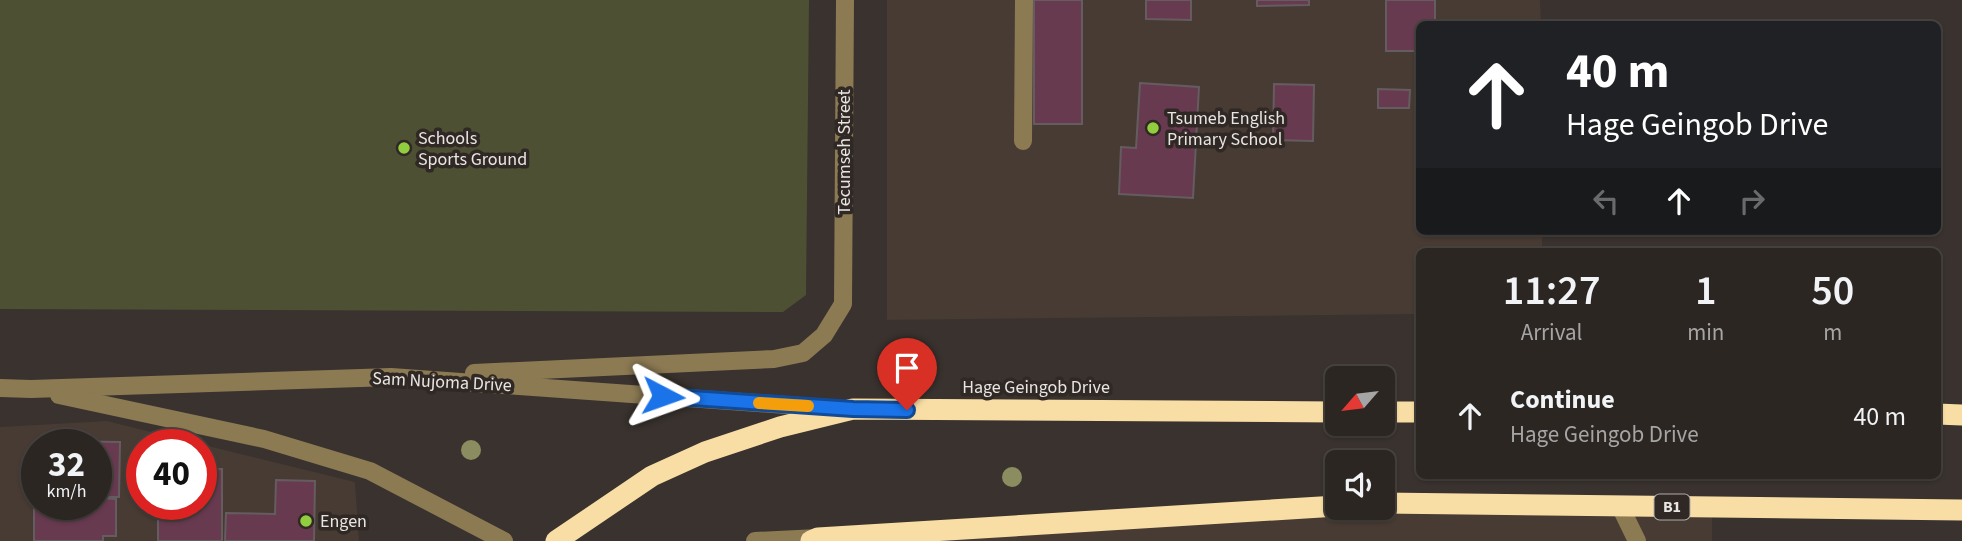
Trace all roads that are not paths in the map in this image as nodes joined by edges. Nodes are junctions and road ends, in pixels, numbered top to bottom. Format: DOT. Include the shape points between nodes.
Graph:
graph roads {
  1 [pos="845,0"];
  2 [pos="1024,0"];
  3 [pos="1023,141"];
  4 [pos="391,377"];
  5 [pos="0,388"];
  6 [pos="31,389"];
  7 [pos="853,409"];
  8 [pos="1325,412"];
  9 [pos="1395,412"];
  10 [pos="1416,412"];
  11 [pos="1941,414"];
  12 [pos="1962,415"];
  13 [pos="1395,503"];
  14 [pos="1620,506"];
  15 [pos="1325,507"];
  16 [pos="1962,510"];
  17 [pos="815,540"];
  18 [pos="504,541"];
  19 [pos="556,541"];
  20 [pos="755,541"];
  21 [pos="1637,541"];
  1 -- 4 [label="street, Tecumseh Street" via="843,304 824,335 803,353 774,359"];
  2 -- 3 [label="street"];
  4 -- 6 [label="street, Sam Nujoma Drive"];
  4 -- 7 [label="street, Sam Nujoma Drive"];
  5 -- 6 [label="street, Sam Nujoma Drive"];
  6 -- 18 [label="street, Sam Nujoma Drive" via="264,439 370,471"];
  7 -- 8 [label="highway, Hage Geingob Drive"];
  7 -- 19 [label="highway, Hage Geingob Drive" via="705,452 652,476"];
  9 -- 10 [label="highway"];
  11 -- 12 [label="highway"];
  13 -- 14 [label="highway, B1"];
  14 -- 16 [label="highway, B1"];
  14 -- 21 [label="street"];
  15 -- 17 [label="highway"];
  17 -- 20 [label="street"];
}
